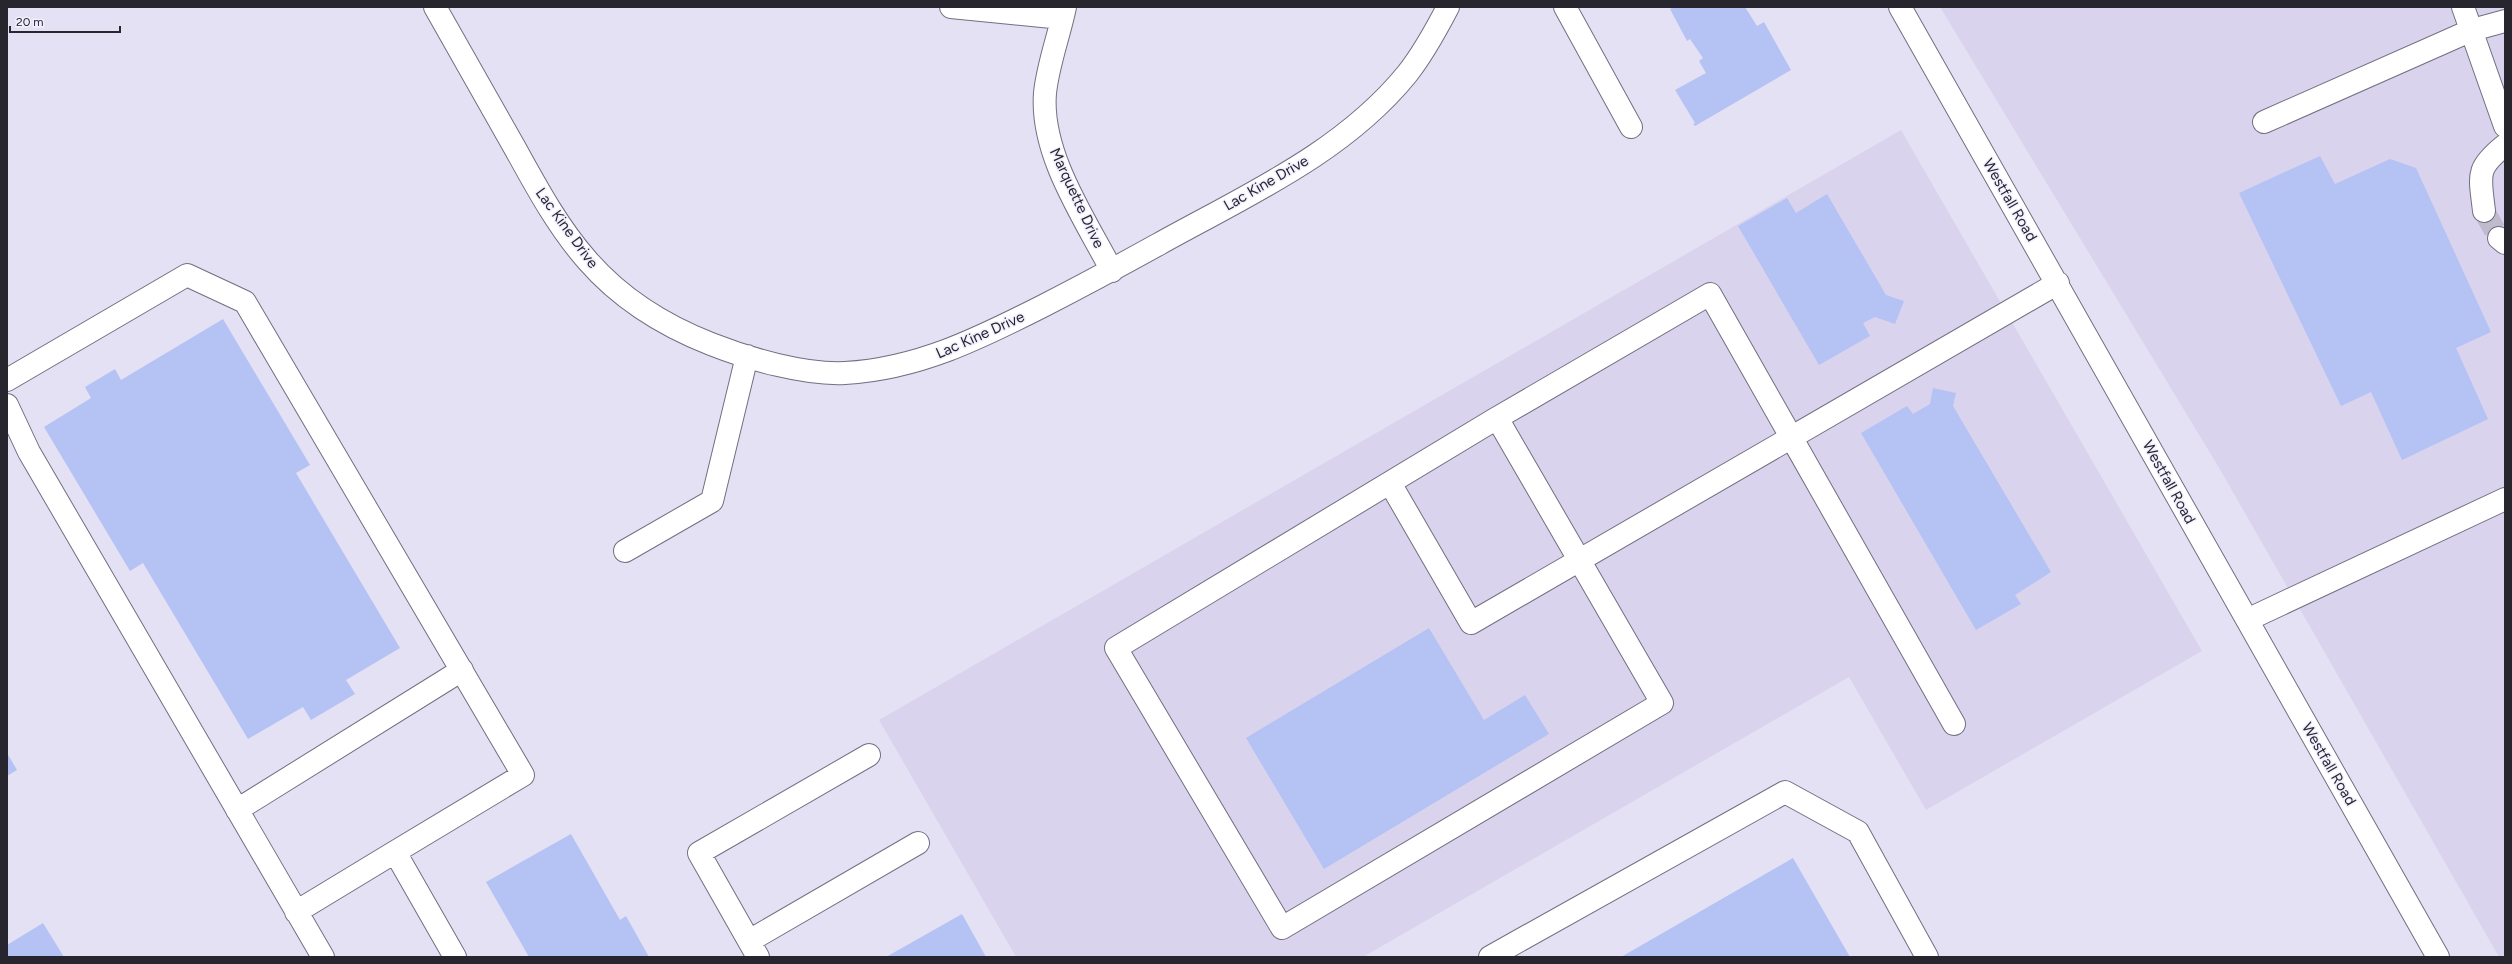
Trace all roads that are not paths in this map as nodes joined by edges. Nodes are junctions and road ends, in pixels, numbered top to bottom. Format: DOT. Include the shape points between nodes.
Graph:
graph roads {
  1 [pos="435,7"];
  2 [pos="951,7"];
  3 [pos="1448,7"];
  4 [pos="1565,7"];
  5 [pos="1900,7"];
  6 [pos="2463,7"];
  7 [pos="1064,13"];
  8 [pos="2505,21"];
  9 [pos="2472,30"];
  10 [pos="2264,122"];
  11 [pos="2505,126"];
  12 [pos="1631,127"];
  13 [pos="2505,145"];
  14 [pos="2484,211"];
  15 [pos="1112,270"];
  16 [pos="2058,283"];
  17 [pos="747,356"];
  18 [pos="7,380"];
  19 [pos="7,405"];
  20 [pos="1497,418"];
  21 [pos="1791,437"];
  22 [pos="1390,483"];
  23 [pos="2505,499"];
  24 [pos="625,551"];
  25 [pos="1580,559"];
  26 [pos="2247,620"];
  27 [pos="462,670"];
  28 [pos="1954,724"];
  29 [pos="869,755"];
  30 [pos="237,810"];
  31 [pos="918,843"];
  32 [pos="395,852"];
  33 [pos="296,912"];
  34 [pos="753,949"];
  35 [pos="322,957"];
  36 [pos="455,957"];
  37 [pos="1490,957"];
  38 [pos="1928,957"];
  39 [pos="2438,957"];
  1 -- 17 [label="street, Lac Kine Drive" via="548,206 588,261 632,301 682,333"];
  2 -- 7 [label="street"];
  3 -- 15 [label="street, Lac Kine Drive" via="1407,74 1367,116 1286,173"];
  4 -- 12 [label="street"];
  5 -- 16 [label="street, Westfall Road"];
  6 -- 9 [label="street"];
  7 -- 15 [label="street, Marquette Drive" via="1049,71 1045,120 1051,145 1064,178"];
  8 -- 9 [label="street"];
  9 -- 10 [label="street"];
  9 -- 11 [label="street"];
  13 -- 14 [label="street" via="2486,160 2482,172"];
  15 -- 17 [label="street, Lac Kine Drive" via="980,338 937,355 889,367 843,373 791,367"];
  16 -- 21 [label="street"];
  16 -- 26 [label="street, Westfall Road"];
  17 -- 24 [label="street" via="712,501"];
  18 -- 27 [label="street" via="187,275 245,302"];
  19 -- 30 [label="street" via="29,452"];
  20 -- 21 [label="street" via="1710,294"];
  20 -- 22 [label="street"];
  20 -- 25 [label="street"];
  21 -- 25 [label="street"];
  21 -- 28 [label="street"];
  22 -- 25 [label="street" via="1471,623"];
  22 -- 25 [label="street" via="1116,648 1282,928 1662,703"];
  23 -- 26 [label="street"];
  26 -- 39 [label="street, Westfall Road"];
  27 -- 30 [label="street"];
  27 -- 32 [label="street" via="524,774"];
  29 -- 34 [label="street" via="699,853"];
  30 -- 33 [label="street"];
  31 -- 34 [label="street"];
  32 -- 33 [label="street"];
  32 -- 36 [label="street"];
  33 -- 35 [label="street"];
  37 -- 38 [label="street" via="1785,792 1858,832"];
}
